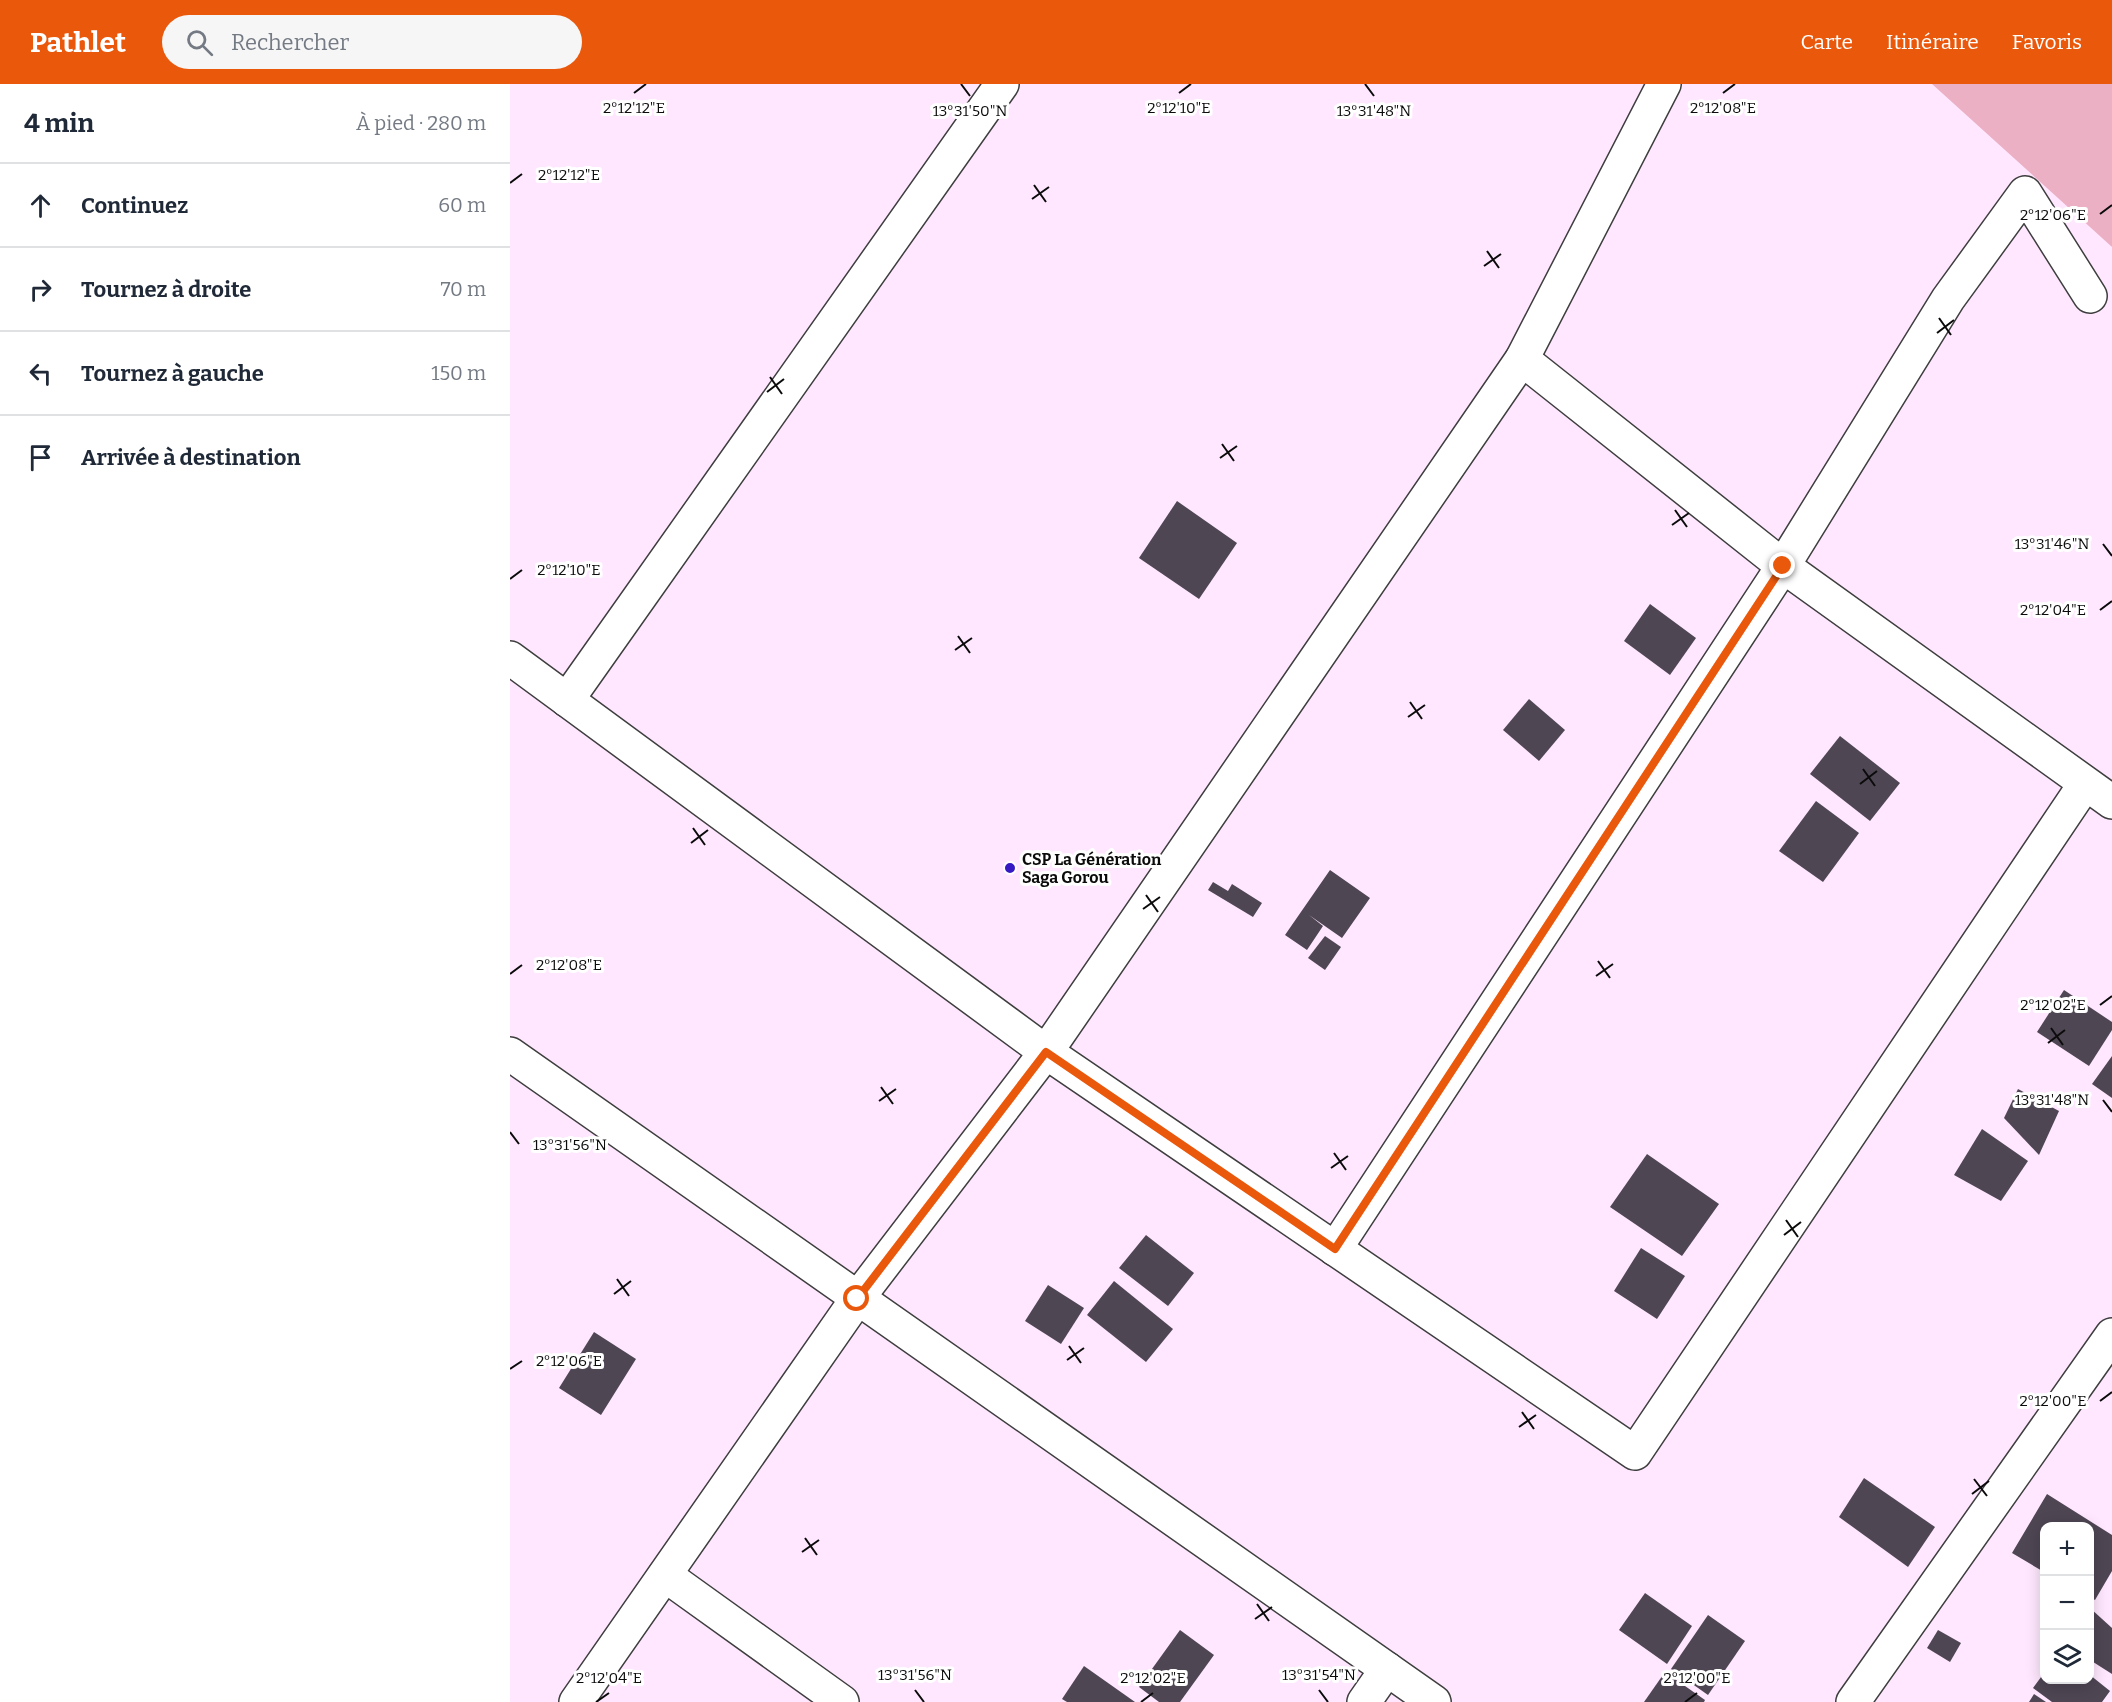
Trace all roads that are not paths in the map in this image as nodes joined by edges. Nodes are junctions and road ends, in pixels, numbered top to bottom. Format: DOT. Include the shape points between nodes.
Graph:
graph roads {
  1 [pos="1002,84"];
  2 [pos="1664,84"];
  3 [pos="2090,296"];
  4 [pos="1522,359"];
  5 [pos="1783,566"];
  6 [pos="510,658"];
  7 [pos="567,700"];
  8 [pos="2085,784"];
  9 [pos="2112,802"];
  10 [pos="1046,1052"];
  11 [pos="510,1054"];
  12 [pos="1335,1249"];
  13 [pos="857,1299"];
  14 [pos="2112,1335"];
  15 [pos="664,1575"];
  16 [pos="1387,1669"];
  17 [pos="576,1702"];
  18 [pos="842,1702"];
  19 [pos="1364,1702"];
  20 [pos="1434,1702"];
  21 [pos="1853,1702"];
  1 -- 7 [label="street"];
  2 -- 4 [label="street"];
  3 -- 5 [label="street" via="2025,193 1948,299"];
  4 -- 5 [label="street"];
  4 -- 10 [label="street"];
  5 -- 8 [label="street"];
  5 -- 12 [label="street"];
  6 -- 7 [label="street"];
  7 -- 10 [label="street"];
  8 -- 9 [label="street"];
  8 -- 12 [label="street" via="1635,1453"];
  10 -- 12 [label="street"];
  10 -- 13 [label="street"];
  11 -- 13 [label="street"];
  13 -- 15 [label="street"];
  13 -- 16 [label="street"];
  14 -- 21 [label="street"];
  15 -- 17 [label="street"];
  15 -- 18 [label="street"];
  16 -- 19 [label="street"];
  16 -- 20 [label="street"];
}
